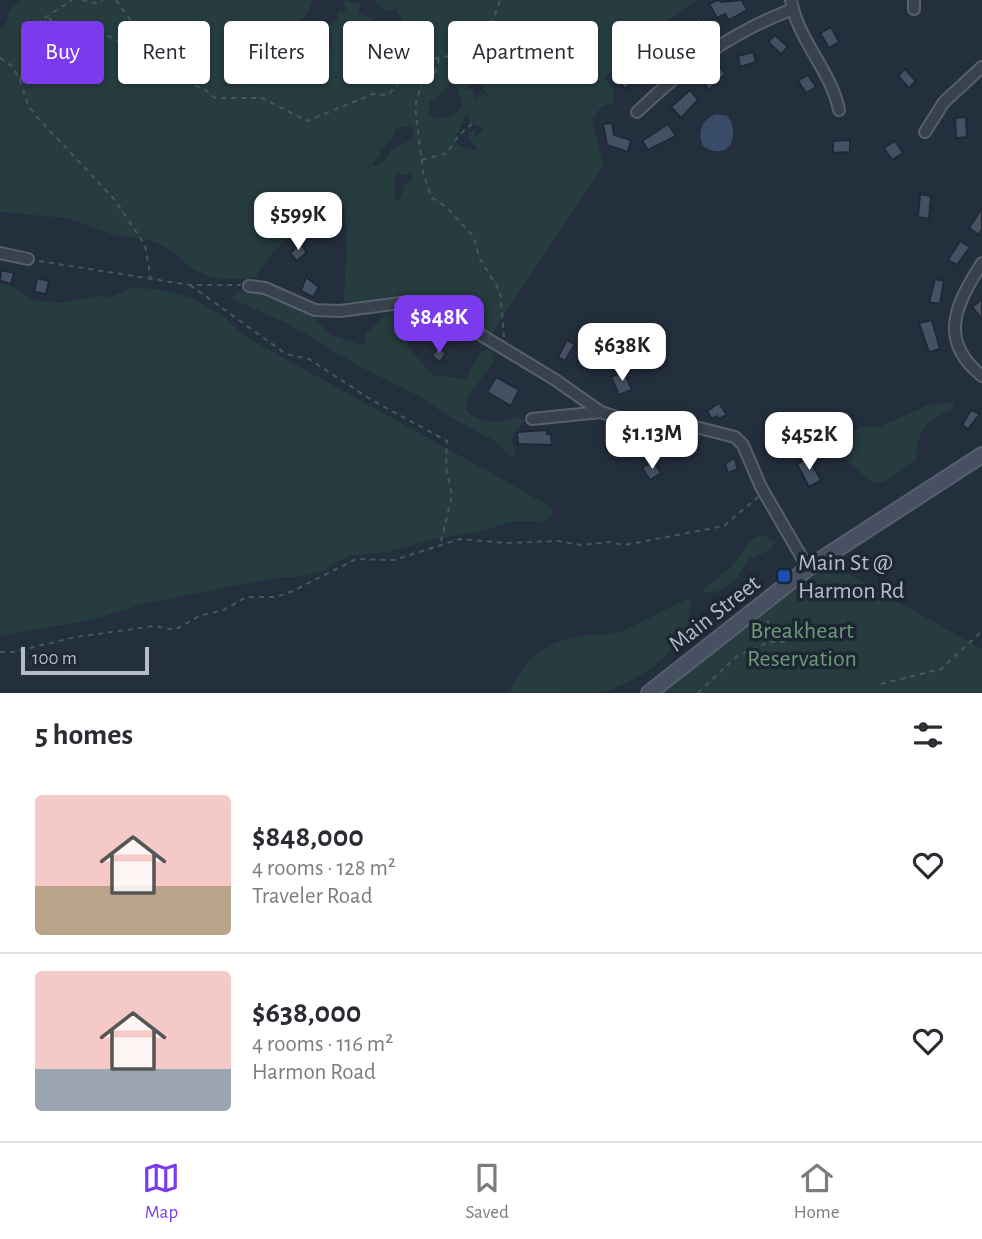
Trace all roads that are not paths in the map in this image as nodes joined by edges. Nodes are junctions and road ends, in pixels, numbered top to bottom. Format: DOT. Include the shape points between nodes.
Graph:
graph roads {
  1 [pos="792,4"];
  2 [pos="982,67"];
  3 [pos="839,110"];
  4 [pos="637,112"];
  5 [pos="925,132"];
  6 [pos="0,253"];
  7 [pos="29,259"];
  8 [pos="982,263"];
  9 [pos="249,286"];
  10 [pos="982,376"];
  11 [pos="601,412"];
  12 [pos="532,419"];
  13 [pos="982,455"];
  14 [pos="808,568"];
  15 [pos="649,693"];
  1 -- 3 [label="street" via="808,45 834,88"];
  1 -- 4 [label="street" via="721,43"];
  2 -- 5 [label="street" via="944,102"];
  6 -- 7 [label="street"];
  8 -- 10 [label="street" via="959,305 954,327 960,351"];
  9 -- 11 [label="street" via="265,288 315,310 408,302 433,306"];
  11 -- 12 [label="street"];
  11 -- 14 [label="street" via="735,437"];
  13 -- 14 [label="main road, Main Street"];
  14 -- 15 [label="main road, Main Street"];
}
